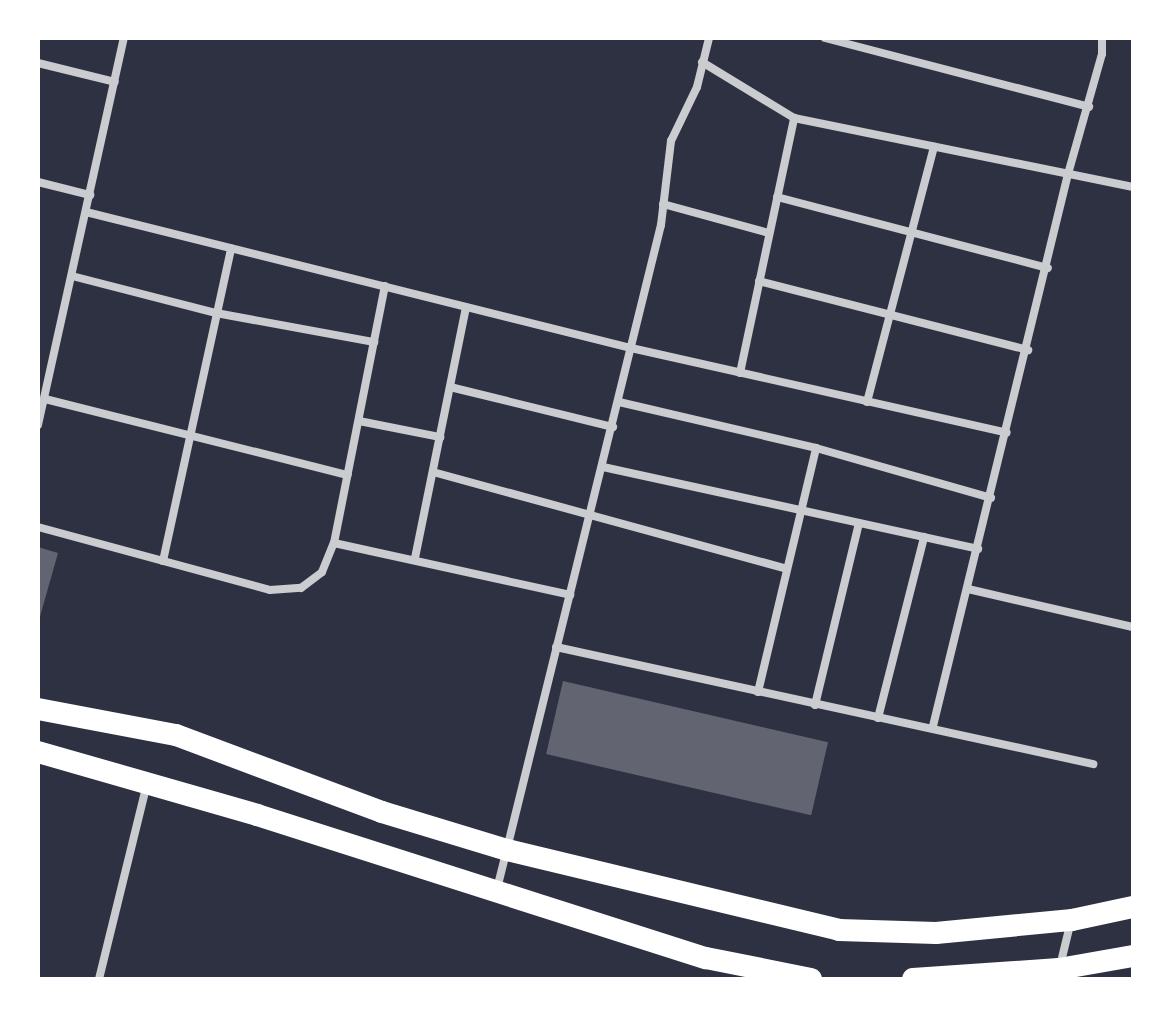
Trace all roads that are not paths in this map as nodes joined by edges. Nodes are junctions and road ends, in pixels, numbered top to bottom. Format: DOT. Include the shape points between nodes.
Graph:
graph roads {
  1 [pos="124,38"];
  2 [pos="709,38"];
  3 [pos="825,38"];
  4 [pos="1102,38"];
  5 [pos="702,62"];
  6 [pos="38,63"];
  7 [pos="115,82"];
  8 [pos="1089,107"];
  9 [pos="794,118"];
  10 [pos="934,147"];
  11 [pos="1068,174"];
  12 [pos="38,182"];
  13 [pos="1133,187"];
  14 [pos="90,195"];
  15 [pos="777,197"];
  16 [pos="663,204"];
  17 [pos="86,212"];
  18 [pos="913,232"];
  19 [pos="769,233"];
  20 [pos="231,248"];
  21 [pos="1048,268"];
  22 [pos="72,276"];
  23 [pos="759,281"];
  24 [pos="385,286"];
  25 [pos="466,307"];
  26 [pos="216,313"];
  27 [pos="890,315"];
  28 [pos="374,342"];
  29 [pos="631,348"];
  30 [pos="1028,350"];
  31 [pos="740,373"];
  32 [pos="450,387"];
  33 [pos="45,399"];
  34 [pos="619,402"];
  35 [pos="867,402"];
  36 [pos="359,421"];
  37 [pos="38,425"];
  38 [pos="613,427"];
  39 [pos="1007,433"];
  40 [pos="189,436"];
  41 [pos="440,437"];
  42 [pos="816,448"];
  43 [pos="603,467"];
  44 [pos="433,472"];
  45 [pos="348,475"];
  46 [pos="991,498"];
  47 [pos="801,510"];
  48 [pos="589,514"];
  49 [pos="859,523"];
  50 [pos="38,527"];
  51 [pos="924,537"];
  52 [pos="334,543"];
  53 [pos="978,549"];
  54 [pos="415,558"];
  55 [pos="163,561"];
  56 [pos="787,569"];
  57 [pos="968,589"];
  58 [pos="570,595"];
  59 [pos="1133,627"];
  60 [pos="556,647"];
  61 [pos="758,692"];
  62 [pos="815,705"];
  63 [pos="38,709"];
  64 [pos="878,718"];
  65 [pos="933,726"];
  66 [pos="38,752"];
  67 [pos="1093,764"];
  68 [pos="147,782"];
  69 [pos="507,850"];
  70 [pos="497,891"];
  71 [pos="1133,907"];
  72 [pos="1072,920"];
  73 [pos="1133,956"];
  74 [pos="1057,974"];
  75 [pos="99,979"];
  76 [pos="811,979"];
  77 [pos="913,979"];
  1 -- 7 [label="street"];
  2 -- 5 [label="street"];
  3 -- 8 [label="street"];
  4 -- 8 [label="street"];
  5 -- 9 [label="street"];
  5 -- 16 [label="street" via="697,87 671,141"];
  6 -- 7 [label="street"];
  7 -- 14 [label="street"];
  8 -- 11 [label="street"];
  9 -- 10 [label="street"];
  9 -- 15 [label="street"];
  10 -- 11 [label="street"];
  10 -- 18 [label="street"];
  11 -- 13 [label="street"];
  11 -- 21 [label="street"];
  12 -- 14 [label="street"];
  14 -- 17 [label="street"];
  15 -- 18 [label="street"];
  15 -- 19 [label="street"];
  16 -- 19 [label="street"];
  16 -- 29 [label="street"];
  17 -- 20 [label="street"];
  17 -- 22 [label="street"];
  18 -- 21 [label="street"];
  18 -- 27 [label="street"];
  19 -- 23 [label="street"];
  20 -- 24 [label="street"];
  20 -- 26 [label="street"];
  21 -- 30 [label="street"];
  22 -- 26 [label="street"];
  22 -- 33 [label="street"];
  23 -- 27 [label="street"];
  23 -- 31 [label="street"];
  24 -- 25 [label="street"];
  24 -- 28 [label="street"];
  25 -- 29 [label="street"];
  25 -- 32 [label="street"];
  26 -- 28 [label="street"];
  26 -- 40 [label="street"];
  27 -- 30 [label="street"];
  27 -- 35 [label="street"];
  28 -- 36 [label="street"];
  29 -- 31 [label="street"];
  29 -- 34 [label="street"];
  30 -- 39 [label="street"];
  31 -- 35 [label="street"];
  32 -- 38 [label="street"];
  32 -- 41 [label="street"];
  33 -- 37 [label="street"];
  33 -- 40 [label="street"];
  34 -- 38 [label="street"];
  34 -- 42 [label="street"];
  35 -- 39 [label="street"];
  36 -- 41 [label="street"];
  36 -- 45 [label="street"];
  38 -- 43 [label="street"];
  39 -- 46 [label="street"];
  40 -- 45 [label="street"];
  40 -- 55 [label="street"];
  41 -- 44 [label="street"];
  42 -- 46 [label="street"];
  42 -- 47 [label="street"];
  43 -- 47 [label="street"];
  43 -- 48 [label="street"];
  44 -- 48 [label="street"];
  44 -- 54 [label="street"];
  45 -- 52 [label="street"];
  46 -- 53 [label="street"];
  47 -- 49 [label="street"];
  47 -- 56 [label="street"];
  48 -- 56 [label="street"];
  48 -- 58 [label="street"];
  49 -- 51 [label="street"];
  49 -- 62 [label="street"];
  50 -- 55 [label="street"];
  51 -- 53 [label="street"];
  51 -- 64 [label="street"];
  52 -- 54 [label="street"];
  52 -- 55 [label="street" via="322,572 301,588 270,590"];
  53 -- 57 [label="street"];
  54 -- 58 [label="street"];
  56 -- 61 [label="street"];
  57 -- 59 [label="street"];
  57 -- 65 [label="street"];
  58 -- 60 [label="street"];
  60 -- 61 [label="street"];
  60 -- 69 [label="street"];
  61 -- 62 [label="street"];
  62 -- 64 [label="street"];
  63 -- 69 [label="highway" via="176,735 382,812"];
  64 -- 65 [label="street"];
  65 -- 67 [label="street"];
  66 -- 68 [label="highway"];
  68 -- 70 [label="highway"];
  68 -- 75 [label="street"];
  69 -- 70 [label="street"];
  69 -- 72 [label="highway" via="839,930 936,933"];
  70 -- 76 [label="highway" via="706,958"];
  71 -- 72 [label="highway"];
  72 -- 74 [label="street"];
  73 -- 74 [label="highway"];
  74 -- 77 [label="highway"];
}
